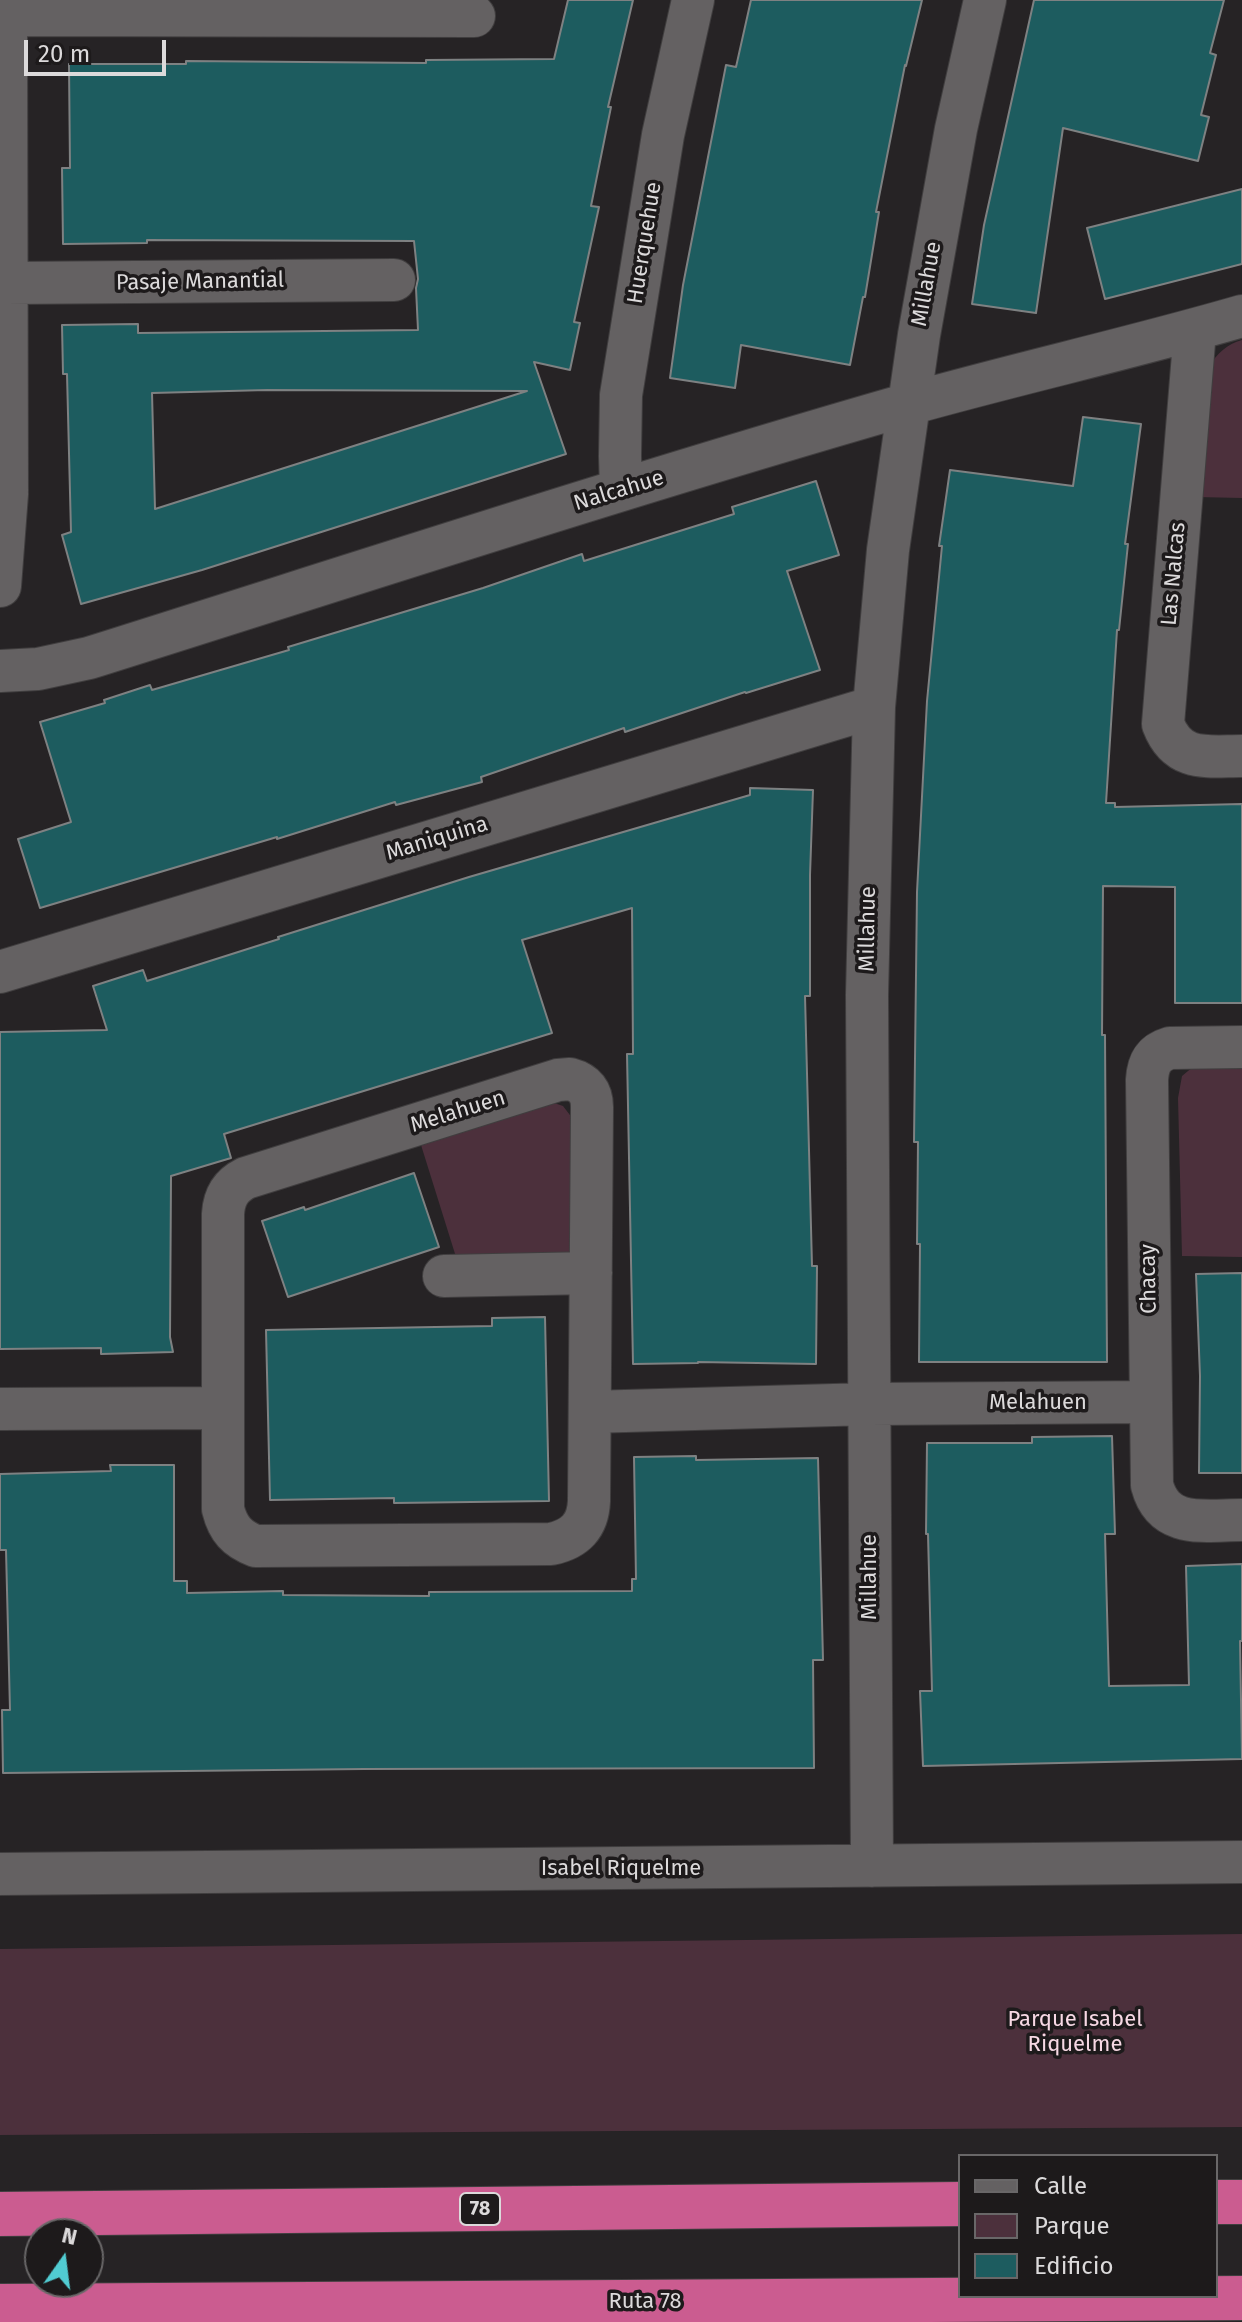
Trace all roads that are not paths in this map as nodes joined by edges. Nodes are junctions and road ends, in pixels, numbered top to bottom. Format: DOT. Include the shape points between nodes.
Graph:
graph roads {
  1 [pos="693,0"];
  2 [pos="985,0"];
  3 [pos="6,8"];
  4 [pos="474,16"];
  5 [pos="394,280"];
  6 [pos="6,283"];
  7 [pos="1242,316"];
  8 [pos="1195,330"];
  9 [pos="908,405"];
  10 [pos="621,490"];
  11 [pos="0,586"];
  12 [pos="0,671"];
  13 [pos="874,707"];
  14 [pos="1242,756"];
  15 [pos="0,972"];
  16 [pos="1242,1047"];
  17 [pos="591,1273"];
  18 [pos="444,1276"];
  19 [pos="1151,1402"];
  20 [pos="869,1404"];
  21 [pos="222,1408"];
  22 [pos="0,1409"];
  23 [pos="590,1412"];
  24 [pos="1242,1520"];
  25 [pos="1242,1862"];
  26 [pos="872,1866"];
  27 [pos="0,1874"];
  28 [pos="1218,2202"];
  29 [pos="1242,2202"];
  30 [pos="958,2204"];
  31 [pos="0,2214"];
  32 [pos="1242,2298"];
  33 [pos="0,2306"];
  1 -- 10 [label="street, Huerquehue" via="663,135 621,395"];
  2 -- 9 [label="street, Millahue" via="938,223"];
  3 -- 4 [label="street"];
  3 -- 6 [label="street"];
  5 -- 6 [label="street, Pasaje Manantial"];
  6 -- 11 [label="street" via="7,494"];
  7 -- 8 [label="street, Nalcahue"];
  8 -- 9 [label="street, Nalcahue"];
  8 -- 14 [label="street, Las Nalcas" via="1163,724 1172,743 1189,754"];
  9 -- 10 [label="street, Nalcahue"];
  9 -- 13 [label="street, Millahue"];
  10 -- 12 [label="street, Nalcahue" via="89,658"];
  13 -- 15 [label="street, Maniquina"];
  13 -- 20 [label="street, Millahue" via="867,995"];
  16 -- 19 [label="street, Chacay" via="1170,1048 1157,1054 1148,1068"];
  17 -- 18 [label="street"];
  17 -- 21 [label="street, Melahuen" via="592,1098 578,1081 558,1080 246,1178 224,1203"];
  17 -- 23 [label="street, Melahuen"];
  19 -- 20 [label="street, Melahuen"];
  19 -- 24 [label="street, Chacay" via="1152,1485 1160,1505 1177,1518"];
  20 -- 23 [label="street, Melahuen"];
  20 -- 26 [label="street, Millahue"];
  21 -- 22 [label="street"];
  21 -- 23 [label="street, Melahuen" via="225,1519 239,1537 256,1546 562,1542 579,1531 588,1514"];
  25 -- 26 [label="street, Isabel Riquelme"];
  26 -- 27 [label="street, Isabel Riquelme"];
  28 -- 29 [label="highway"];
  30 -- 31 [label="highway, 78"];
  32 -- 33 [label="highway, Ruta 78"];
}
